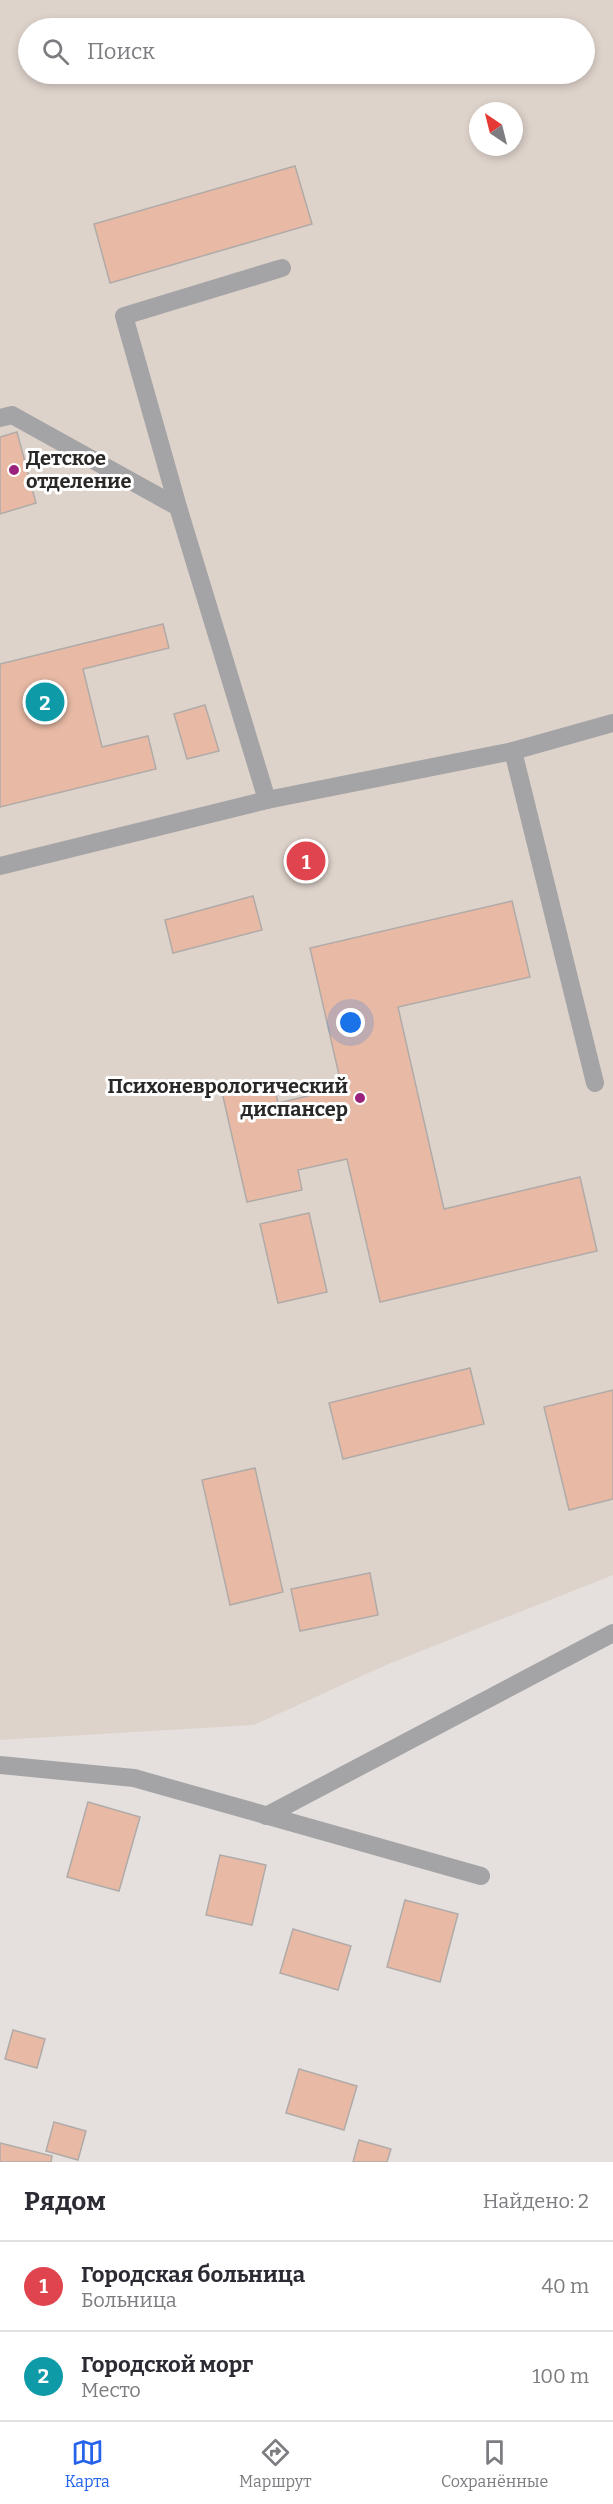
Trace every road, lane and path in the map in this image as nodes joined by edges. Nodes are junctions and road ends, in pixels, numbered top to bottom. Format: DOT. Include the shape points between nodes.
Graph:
graph roads {
  1 [pos="282,268"];
  2 [pos="0,418"];
  3 [pos="178,507"];
  4 [pos="613,723"];
  5 [pos="513,751"];
  6 [pos="267,800"];
  7 [pos="0,866"];
  8 [pos="595,1083"];
  9 [pos="613,1633"];
  10 [pos="0,1765"];
  11 [pos="266,1816"];
  12 [pos="481,1876"];
  1 -- 3 [label="street" via="124,316"];
  2 -- 3 [label="street" via="12,415"];
  3 -- 6 [label="street"];
  4 -- 5 [label="street"];
  5 -- 6 [label="street"];
  5 -- 8 [label="street"];
  6 -- 7 [label="street"];
  9 -- 11 [label="street"];
  10 -- 11 [label="street" via="134,1778"];
  11 -- 12 [label="street"];
}
